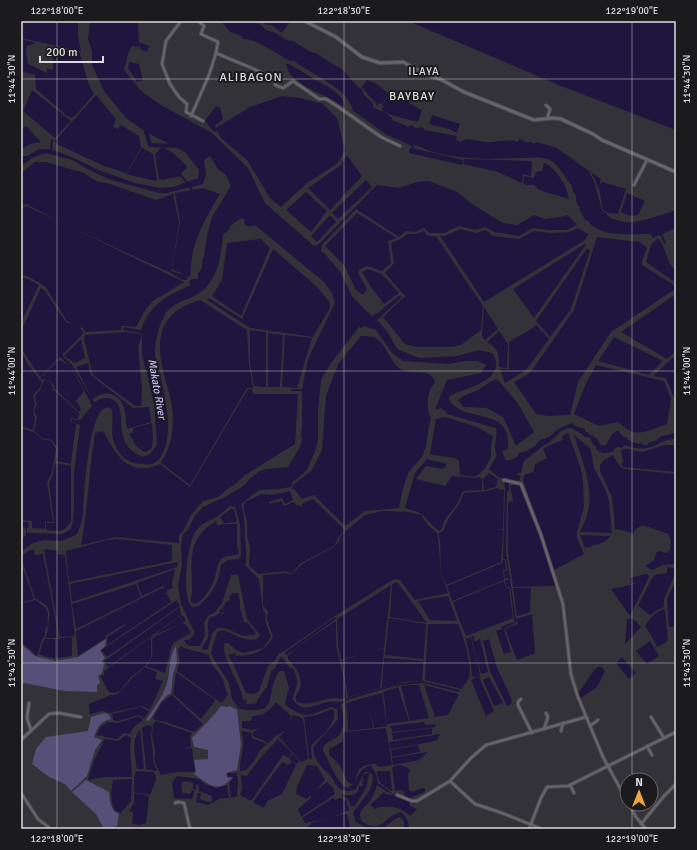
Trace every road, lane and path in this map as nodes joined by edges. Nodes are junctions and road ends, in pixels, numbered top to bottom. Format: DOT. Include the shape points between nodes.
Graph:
graph roads {
  1 [pos="182,21"];
  2 [pos="198,21"];
  3 [pos="306,21"];
  4 [pos="216,53"];
  5 [pos="546,105"];
  6 [pos="191,116"];
  7 [pos="547,119"];
  8 [pos="203,122"];
  9 [pos="400,146"];
  10 [pos="647,160"];
  11 [pos="676,172"];
  12 [pos="634,185"];
  13 [pos="504,480"];
  14 [pos="521,699"];
  15 [pos="29,704"];
  16 [pos="546,713"];
  17 [pos="651,716"];
  18 [pos="81,717"];
  19 [pos="586,717"];
  20 [pos="598,720"];
  21 [pos="564,723"];
  22 [pos="590,726"];
  23 [pos="544,729"];
  24 [pos="31,730"];
  25 [pos="561,731"];
  26 [pos="676,732"];
  27 [pos="532,733"];
  28 [pos="664,738"];
  29 [pos="21,740"];
  30 [pos="647,746"];
  31 [pos="652,755"];
  32 [pos="609,766"];
  33 [pos="450,781"];
  34 [pos="676,784"];
  35 [pos="570,785"];
  36 [pos="619,785"];
  37 [pos="21,793"];
  38 [pos="574,793"];
  39 [pos="397,795"];
  40 [pos="175,803"];
  41 [pos="633,812"];
  42 [pos="641,824"];
  43 [pos="531,825"];
  44 [pos="51,829"];
  45 [pos="190,829"];
  46 [pos="529,829"];
  47 [pos="542,829"];
  48 [pos="646,829"];
  1 -- 6 [label="street" via="166,41 162,64 170,84 187,104 186,112"];
  2 -- 4 [label="street" via="204,26 201,34 218,42"];
  3 -- 7 [label="street" via="336,37 362,57 380,63 403,62 464,92 534,120"];
  4 -- 6 [label="street"];
  4 -- 9 [label="street" via="251,66 275,81 275,85 279,87 283,88 293,81 318,99 326,99 381,137"];
  5 -- 7 [label="street" via="550,109"];
  6 -- 8 [label="street"];
  7 -- 10 [label="street" via="561,119"];
  10 -- 11 [label="street"];
  10 -- 12 [label="street"];
  13 -- 19 [label="street" via="522,485 541,535 563,604 572,675"];
  14 -- 27 [label="street" via="518,705"];
  15 -- 24 [label="street" via="27,718"];
  16 -- 23 [label="street" via="548,718"];
  17 -- 28 [label="street"];
  18 -- 24 [label="street" via="52,712"];
  19 -- 21 [label="street"];
  19 -- 22 [label="street"];
  20 -- 22 [label="street"];
  21 -- 23 [label="street"];
  21 -- 25 [label="street"];
  22 -- 32 [label="street"];
  23 -- 27 [label="street"];
  24 -- 29 [label="street"];
  26 -- 28 [label="street"];
  27 -- 33 [label="street" via="486,745"];
  28 -- 30 [label="street"];
  30 -- 31 [label="street"];
  30 -- 32 [label="street"];
  32 -- 35 [label="street"];
  32 -- 36 [label="street"];
  33 -- 39 [label="street" via="417,800 412,801"];
  33 -- 43 [label="street" via="475,804"];
  34 -- 42 [label="street"];
  35 -- 38 [label="street"];
  35 -- 43 [label="street" via="547,787"];
  37 -- 44 [label="street" via="38,819"];
  40 -- 45 [label="street" via="184,803"];
  41 -- 42 [label="street"];
  42 -- 48 [label="street"];
  43 -- 46 [label="street"];
  43 -- 47 [label="street"];
}
